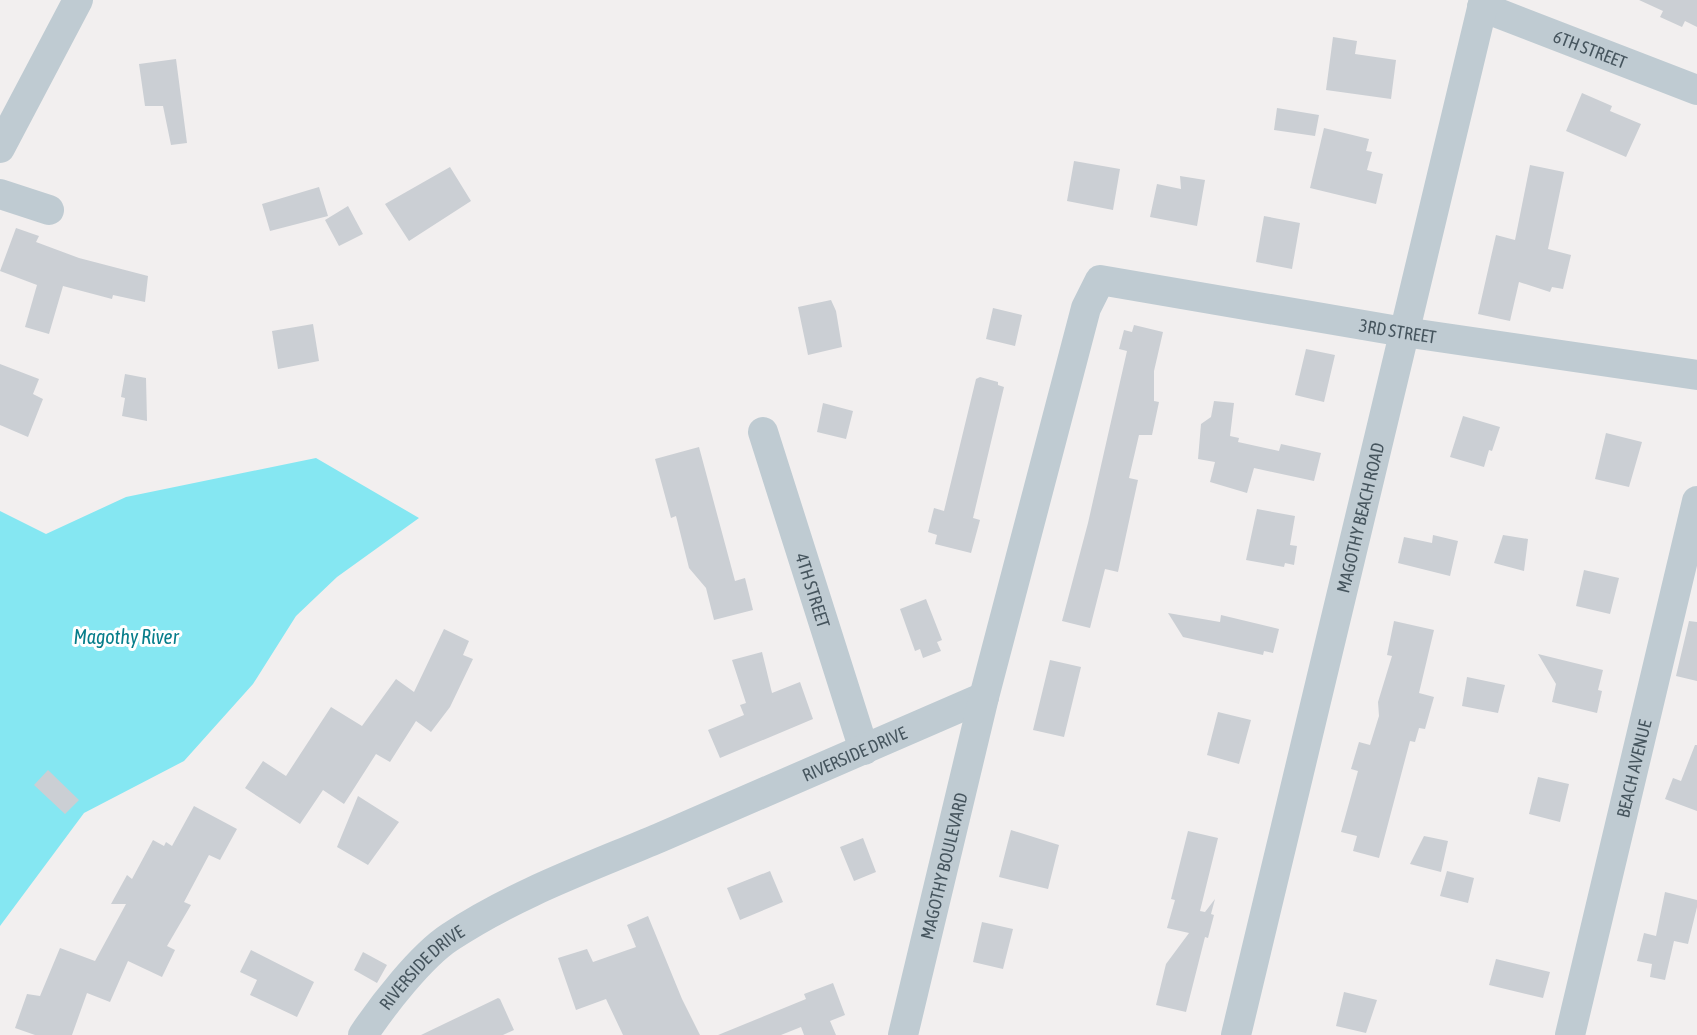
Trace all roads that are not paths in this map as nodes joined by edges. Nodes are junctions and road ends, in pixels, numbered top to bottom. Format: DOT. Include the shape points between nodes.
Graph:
graph roads {
  1 [pos="78,0"];
  2 [pos="1483,3"];
  3 [pos="1697,90"];
  4 [pos="0,148"];
  5 [pos="0,194"];
  6 [pos="49,210"];
  7 [pos="1404,332"];
  8 [pos="1697,375"];
  9 [pos="763,432"];
  10 [pos="1697,501"];
  11 [pos="984,696"];
  12 [pos="864,750"];
  13 [pos="363,1035"];
  14 [pos="903,1035"];
  15 [pos="1236,1035"];
  16 [pos="1570,1035"];
  1 -- 4 [label="street"];
  2 -- 3 [label="street, 6TH STREET"];
  2 -- 7 [label="street, MAGOTHY BEACH ROAD"];
  5 -- 6 [label="street"];
  7 -- 8 [label="street, 3RD STREET"];
  7 -- 11 [label="street, 3RD STREET" via="1100,280 1086,308"];
  7 -- 15 [label="street, MAGOTHY BEACH ROAD"];
  9 -- 12 [label="street, 4TH STREET"];
  10 -- 16 [label="street, BEACH AVENUE"];
  11 -- 12 [label="street, RIVERSIDE DRIVE"];
  11 -- 14 [label="street, MAGOTHY BOULEVARD"];
  12 -- 13 [label="street, RIVERSIDE DRIVE" via="557,879 449,938 381,1009"];
}
